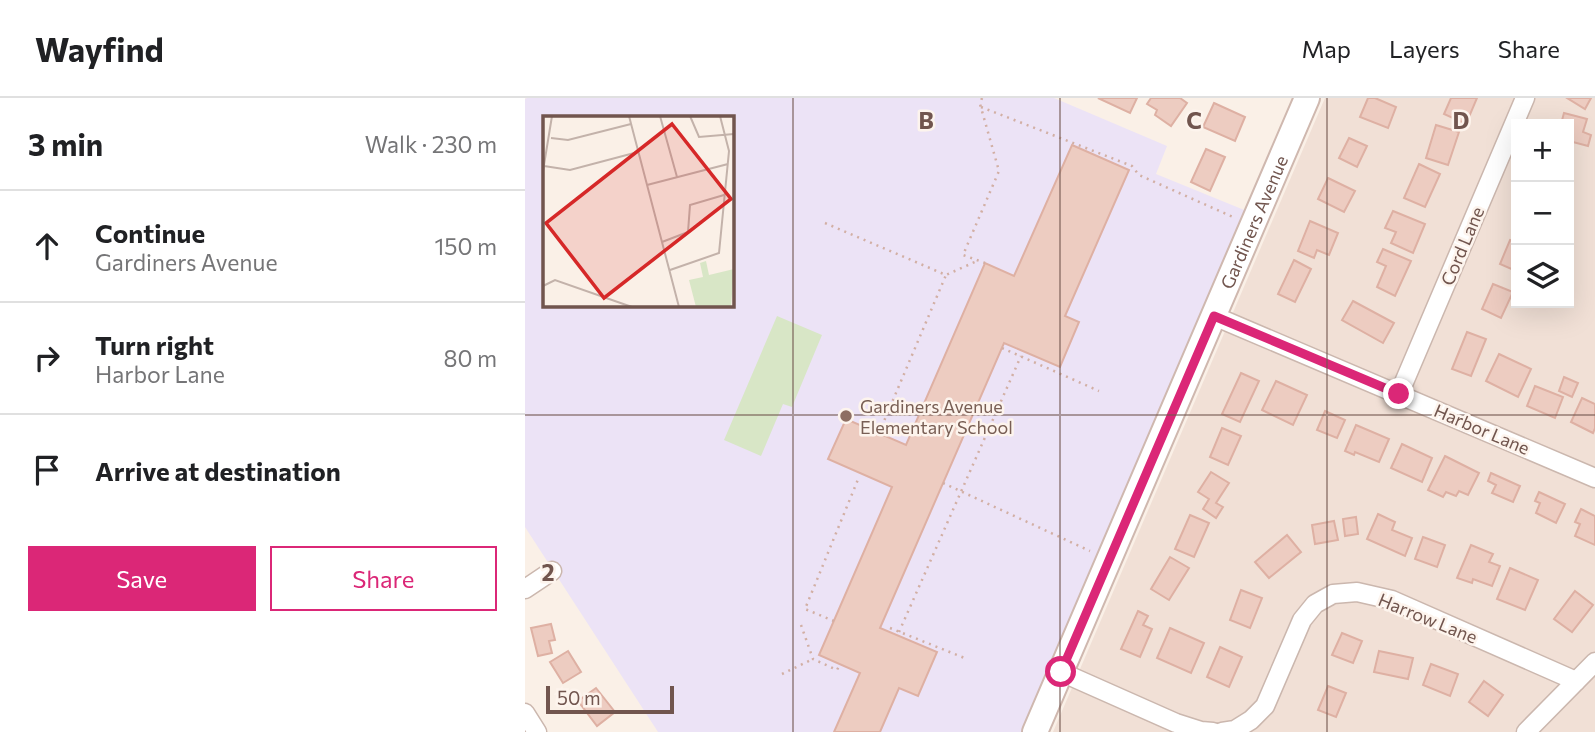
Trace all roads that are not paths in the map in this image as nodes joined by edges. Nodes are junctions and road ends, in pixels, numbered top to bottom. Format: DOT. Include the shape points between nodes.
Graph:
graph roads {
  1 [pos="1525,98"];
  2 [pos="1301,100"];
  3 [pos="1214,316"];
  4 [pos="1399,394"];
  5 [pos="1595,478"];
  6 [pos="552,571"];
  7 [pos="525,589"];
  8 [pos="1595,662"];
  9 [pos="1061,672"];
  10 [pos="1576,681"];
  11 [pos="525,713"];
  12 [pos="537,732"];
  13 [pos="1035,732"];
  14 [pos="1213,732"];
  15 [pos="1222,732"];
  16 [pos="1525,732"];
  1 -- 4 [label="street, Cord Lane"];
  2 -- 3 [label="main road, Gardiners Avenue"];
  3 -- 4 [label="street, Harbor Lane"];
  3 -- 9 [label="main road, Gardiners Avenue"];
  4 -- 5 [label="street, Harbor Lane"];
  6 -- 7 [label="street"];
  8 -- 10 [label="street"];
  9 -- 13 [label="main road, Gardiners Avenue"];
  9 -- 14 [label="street" via="1176,723"];
  10 -- 15 [label="street, Harrow Lane" via="1392,600 1357,592 1333,594 1315,604 1302,620 1265,706 1235,730"];
  10 -- 16 [label="street"];
  11 -- 12 [label="street"];
}
